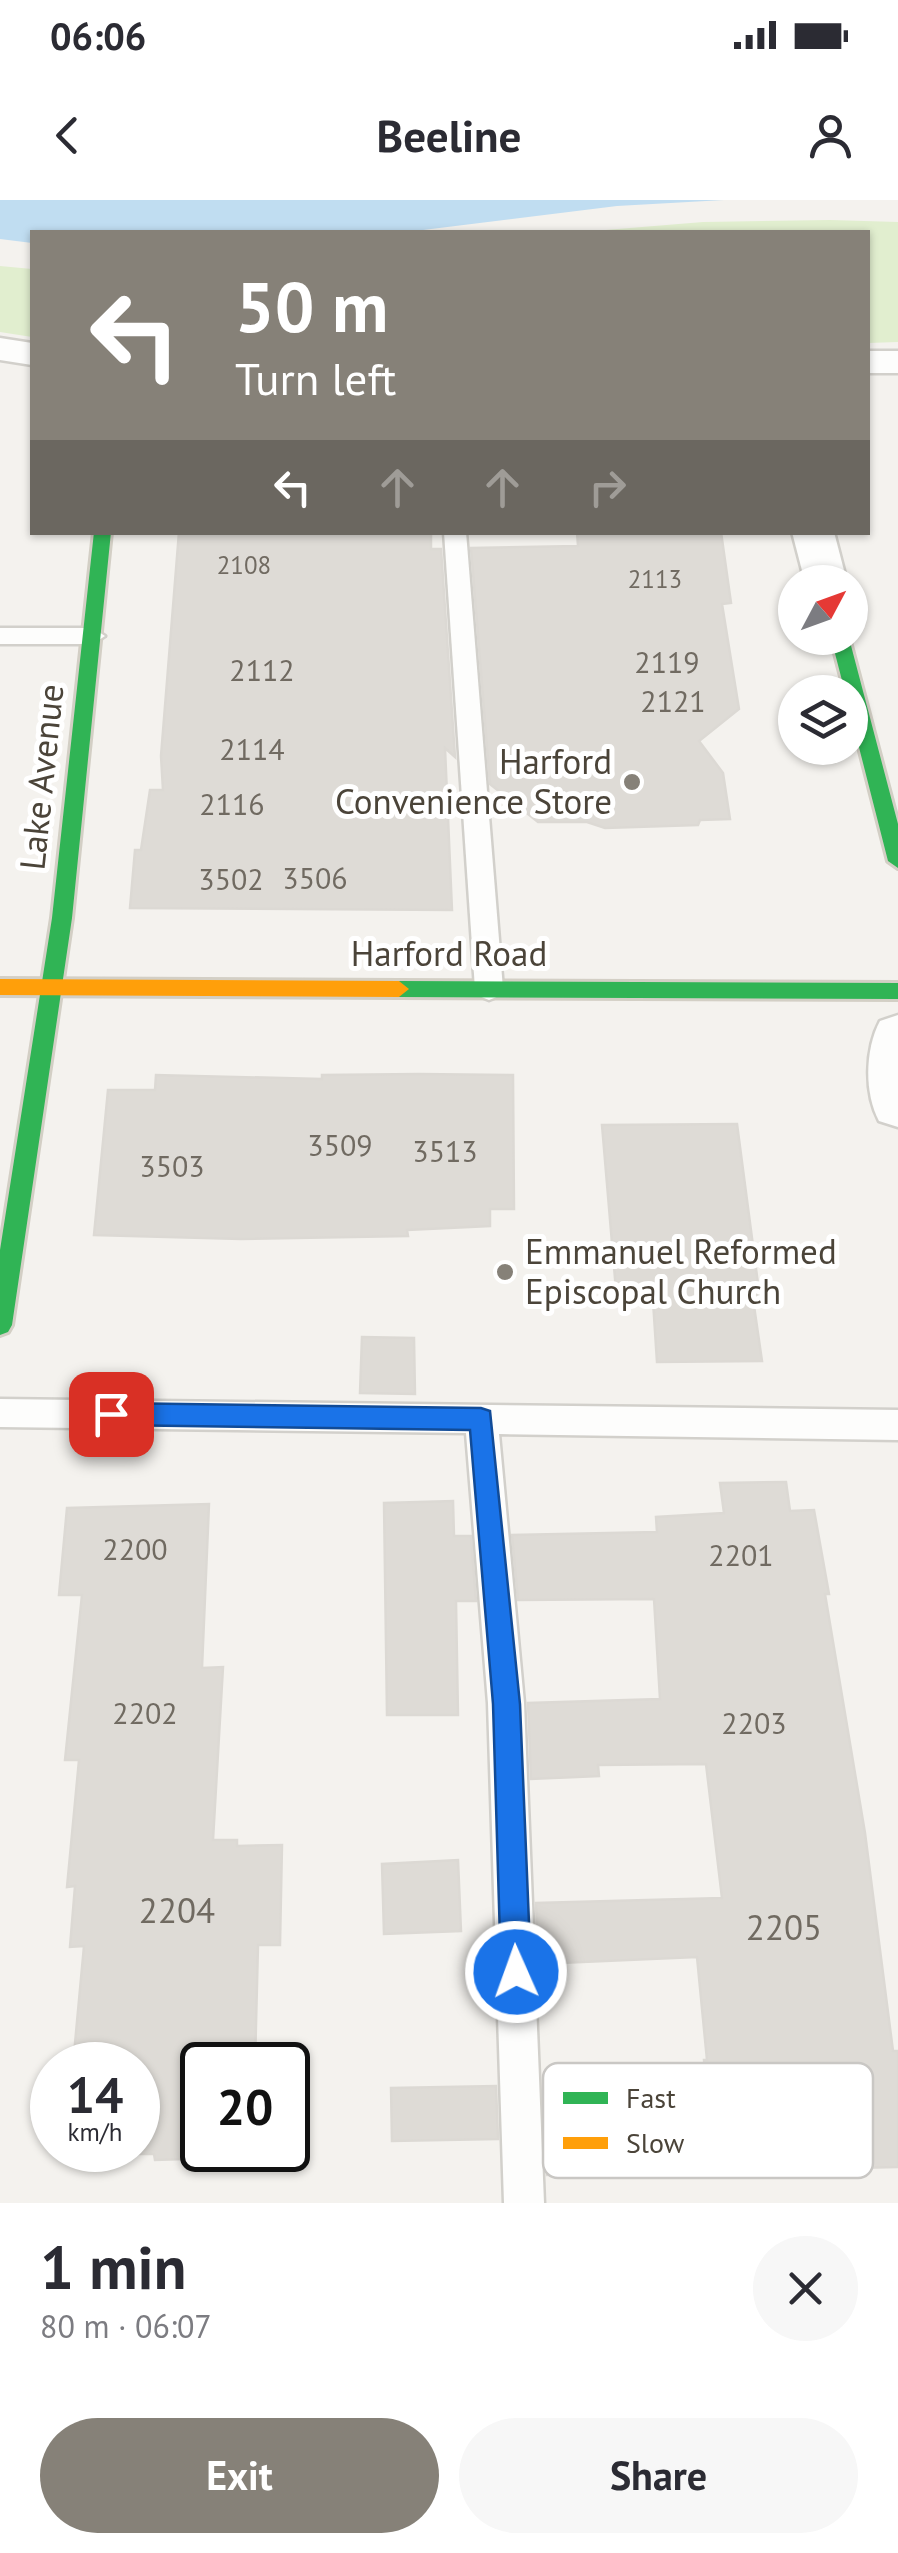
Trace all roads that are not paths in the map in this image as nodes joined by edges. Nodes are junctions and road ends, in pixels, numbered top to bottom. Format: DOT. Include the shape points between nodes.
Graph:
graph roads {
  1 [pos="0,349"];
  2 [pos="30,354"];
  3 [pos="870,362"];
  4 [pos="898,362"];
  5 [pos="102,535"];
  6 [pos="455,535"];
  7 [pos="815,535"];
  8 [pos="822,565"];
  9 [pos="0,636"];
  10 [pos="92,636"];
  11 [pos="844,655"];
  12 [pos="898,861"];
  13 [pos="0,988"];
  14 [pos="50,988"];
  15 [pos="489,990"];
  16 [pos="898,991"];
  17 [pos="898,1034"];
  18 [pos="898,1106"];
  19 [pos="0,1326"];
  20 [pos="0,1413"];
  21 [pos="481,1419"];
  22 [pos="898,1424"];
  23 [pos="524,2203"];
  1 -- 2 [label="street"];
  3 -- 4 [label="street"];
  5 -- 10 [label="street, Lake Avenue"];
  6 -- 15 [label="lane"];
  7 -- 8 [label="street"];
  9 -- 10 [label="lane"];
  10 -- 14 [label="street, Lake Avenue"];
  11 -- 12 [label="street"];
  13 -- 14 [label="street, Harford Road"];
  14 -- 15 [label="street, Harford Road"];
  14 -- 19 [label="street, Lake Avenue"];
  15 -- 16 [label="street, Harford Road"];
  17 -- 18 [label="street"];
  20 -- 21 [label="lane"];
  21 -- 22 [label="lane"];
  21 -- 23 [label="lane" via="506,1704"];
}
